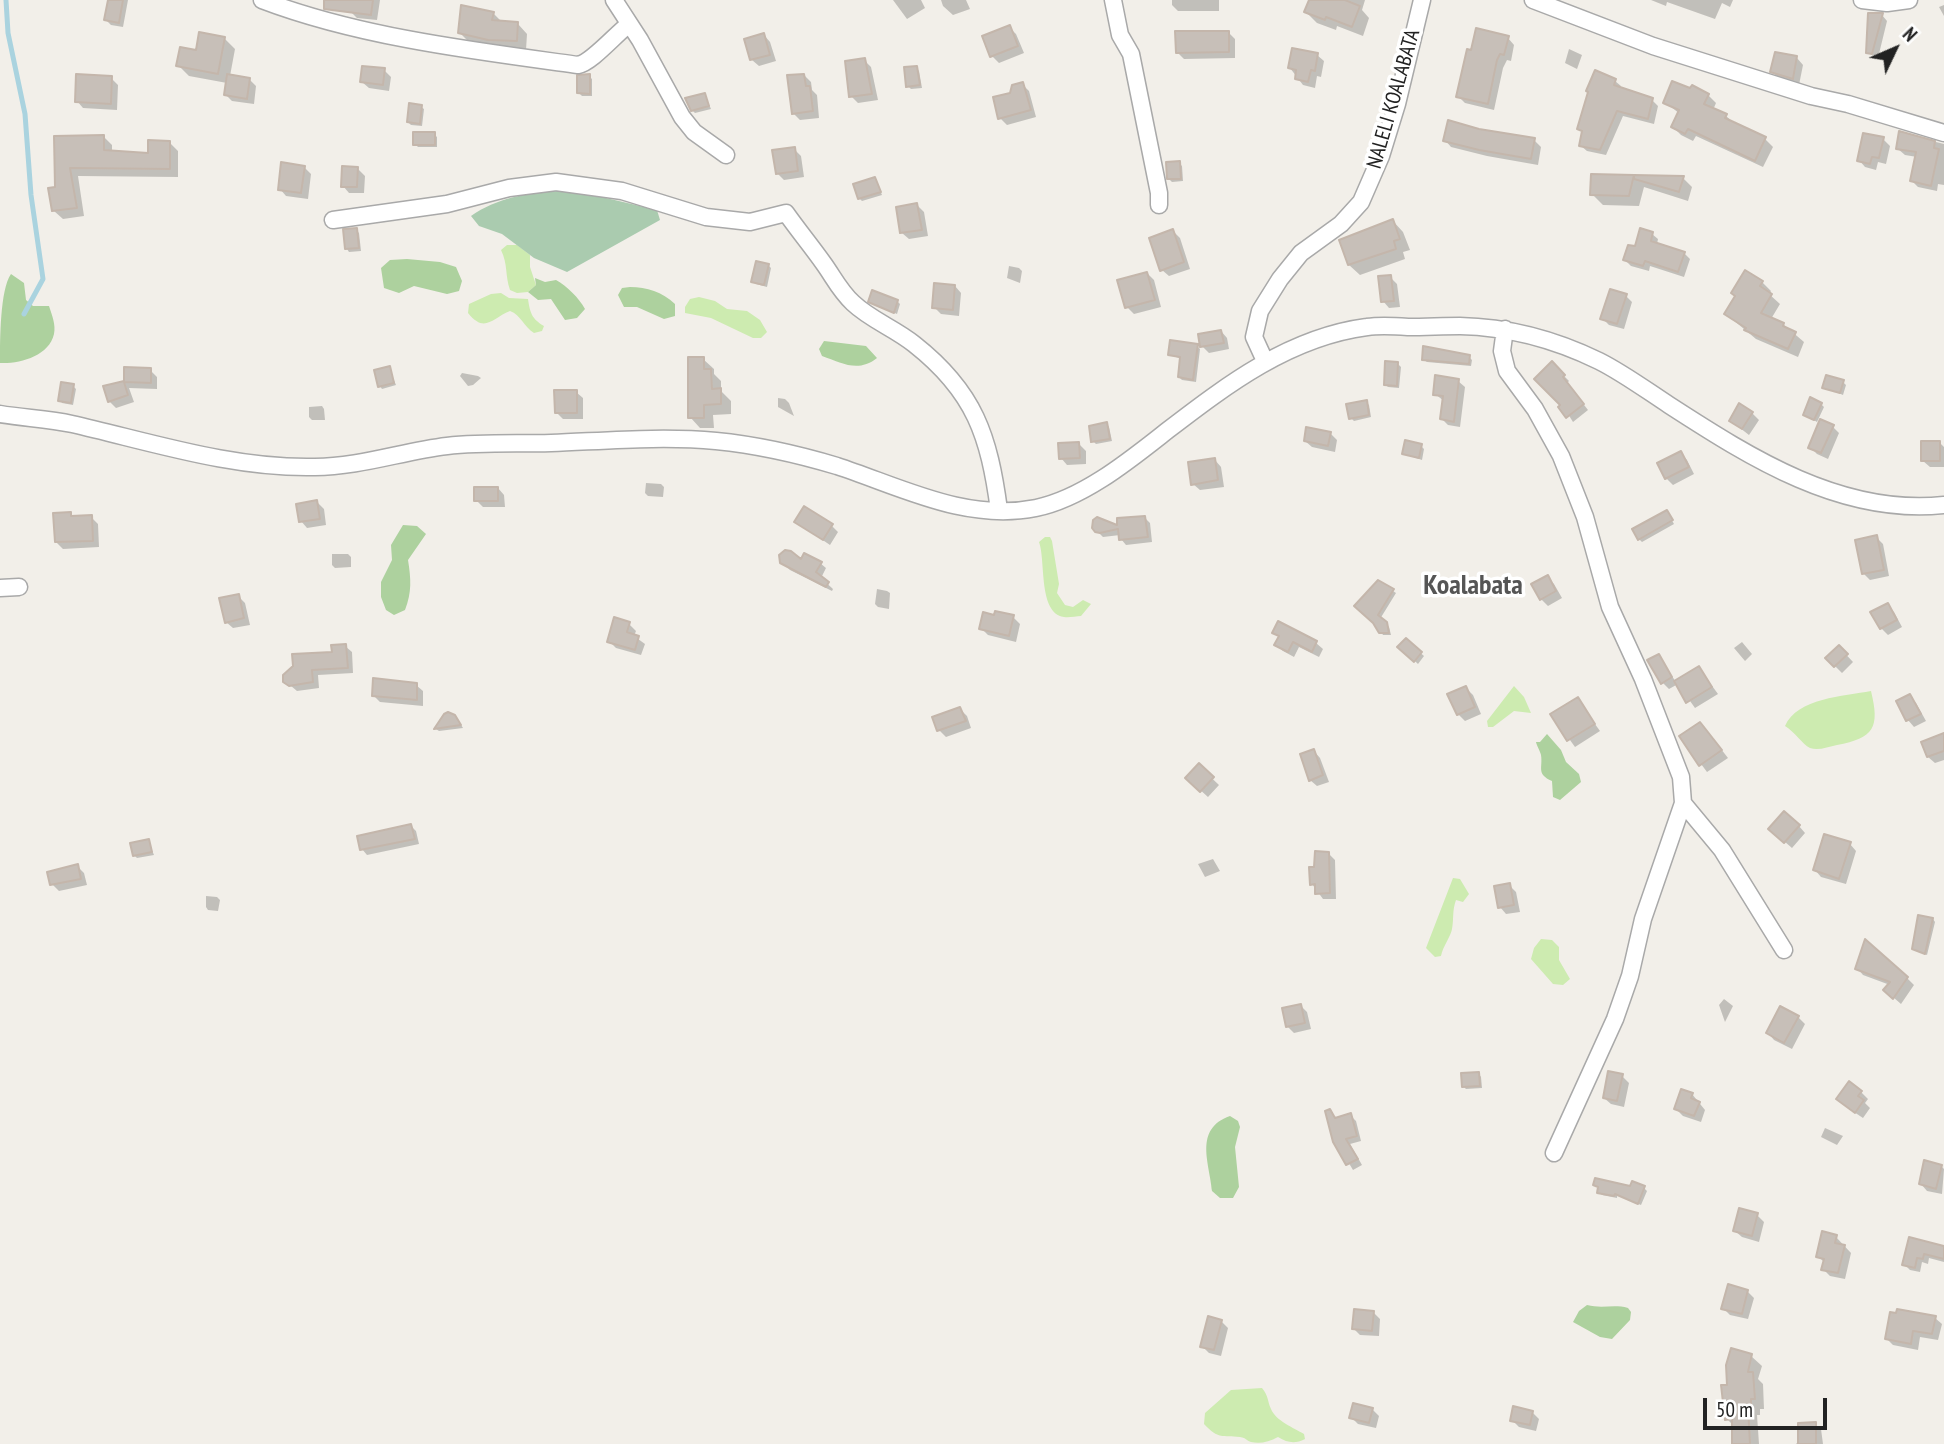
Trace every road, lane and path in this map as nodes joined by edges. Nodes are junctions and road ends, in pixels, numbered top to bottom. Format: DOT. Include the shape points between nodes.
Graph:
graph roads {
  1 [pos="262,0"];
  2 [pos="614,0"];
  3 [pos="1113,0"];
  4 [pos="1422,0"];
  5 [pos="1533,0"];
  6 [pos="1862,0"];
  7 [pos="1909,0"];
  8 [pos="628,25"];
  9 [pos="1944,133"];
  10 [pos="726,155"];
  11 [pos="1159,205"];
  12 [pos="333,220"];
  13 [pos="1505,329"];
  14 [pos="1265,361"];
  15 [pos="0,414"];
  16 [pos="1944,505"];
  17 [pos="999,510"];
  18 [pos="19,587"];
  19 [pos="0,588"];
  20 [pos="1683,803"];
  21 [pos="1784,950"];
  22 [pos="1554,1153"];
  1 -- 8 [label="street" via="421,41 578,65 585,64"];
  2 -- 8 [label="street"];
  3 -- 11 [label="street" via="1120,35 1131,54"];
  4 -- 14 [label="street, NALELI KOALABATA" via="1397,104 1361,202 1341,224 1301,253 1260,310 1254,337"];
  5 -- 9 [label="street" via="1653,46"];
  6 -- 7 [label="street"];
  8 -- 10 [label="street" via="682,117 694,132"];
  12 -- 17 [label="street" via="413,210 556,182 622,191 706,217 750,222 786,213 851,302 915,345 969,402 995,478"];
  13 -- 14 [label="street" via="1369,326 1313,340"];
  13 -- 16 [label="street" via="1602,362 1732,445 1792,477 1853,497 1912,508"];
  13 -- 20 [label="street" via="1502,351 1507,371 1561,456 1585,517 1610,607 1681,777"];
  14 -- 17 [label="street" via="1128,462 1070,497 1035,508"];
  15 -- 17 [label="street" via="65,422 253,463 318,467 447,446 715,441 774,449 926,499"];
  18 -- 19 [label="street"];
  20 -- 21 [label="street" via="1723,850"];
  20 -- 22 [label="street" via="1643,919 1619,1009"];
}
